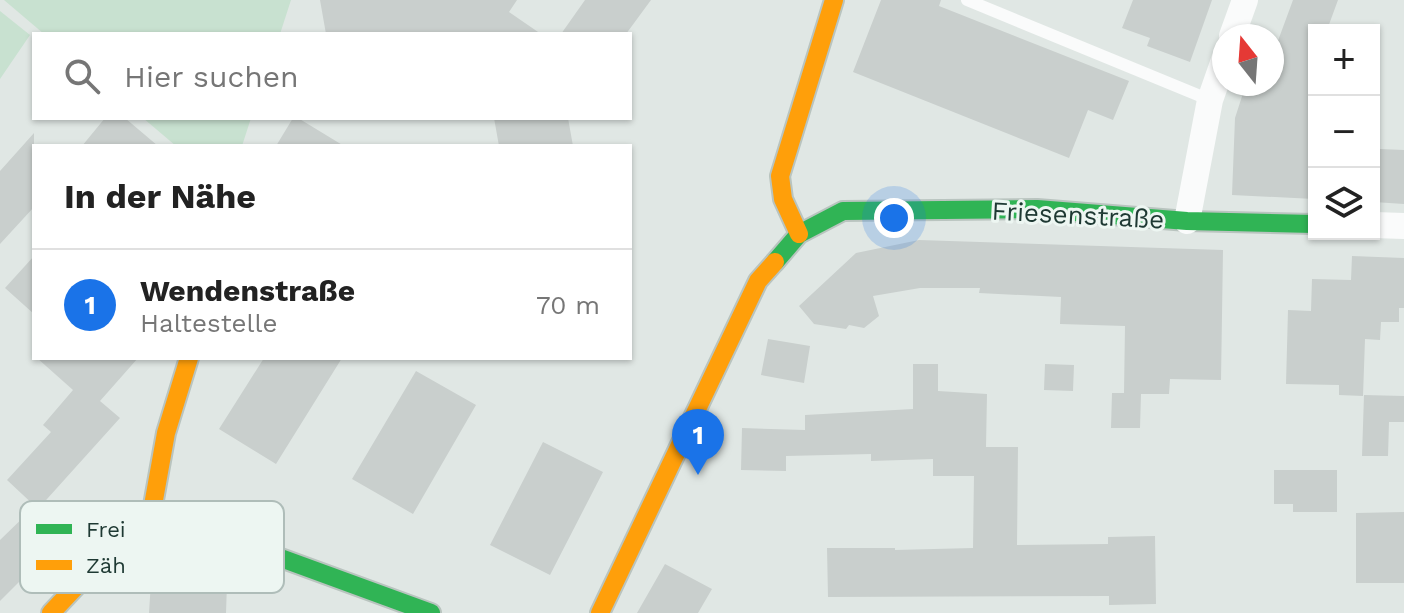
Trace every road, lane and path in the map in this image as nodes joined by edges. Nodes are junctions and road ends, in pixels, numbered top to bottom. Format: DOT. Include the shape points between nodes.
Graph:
graph roads {
  1 [pos="834,0"];
  2 [pos="967,0"];
  3 [pos="1245,0"];
  4 [pos="1236,24"];
  5 [pos="1212,94"];
  6 [pos="1210,100"];
  7 [pos="1187,221"];
  8 [pos="1308,224"];
  9 [pos="1380,225"];
  10 [pos="1404,226"];
  11 [pos="799,234"];
  12 [pos="188,360"];
  13 [pos="154,501"];
  14 [pos="284,559"];
  15 [pos="70,593"];
  16 [pos="51,613"];
  17 [pos="431,613"];
  18 [pos="600,613"];
  1 -- 11 [label="street" via="780,176 783,199"];
  2 -- 6 [label="lane"];
  3 -- 4 [label="street"];
  5 -- 6 [label="street"];
  6 -- 7 [label="street"];
  7 -- 8 [label="street, Friesenstraße"];
  7 -- 11 [label="street, Friesenstraße" via="1037,209 843,211"];
  9 -- 10 [label="street"];
  11 -- 18 [label="street" via="758,281"];
  12 -- 13 [label="street" via="166,433"];
  14 -- 17 [label="street"];
  15 -- 16 [label="street"];
}
